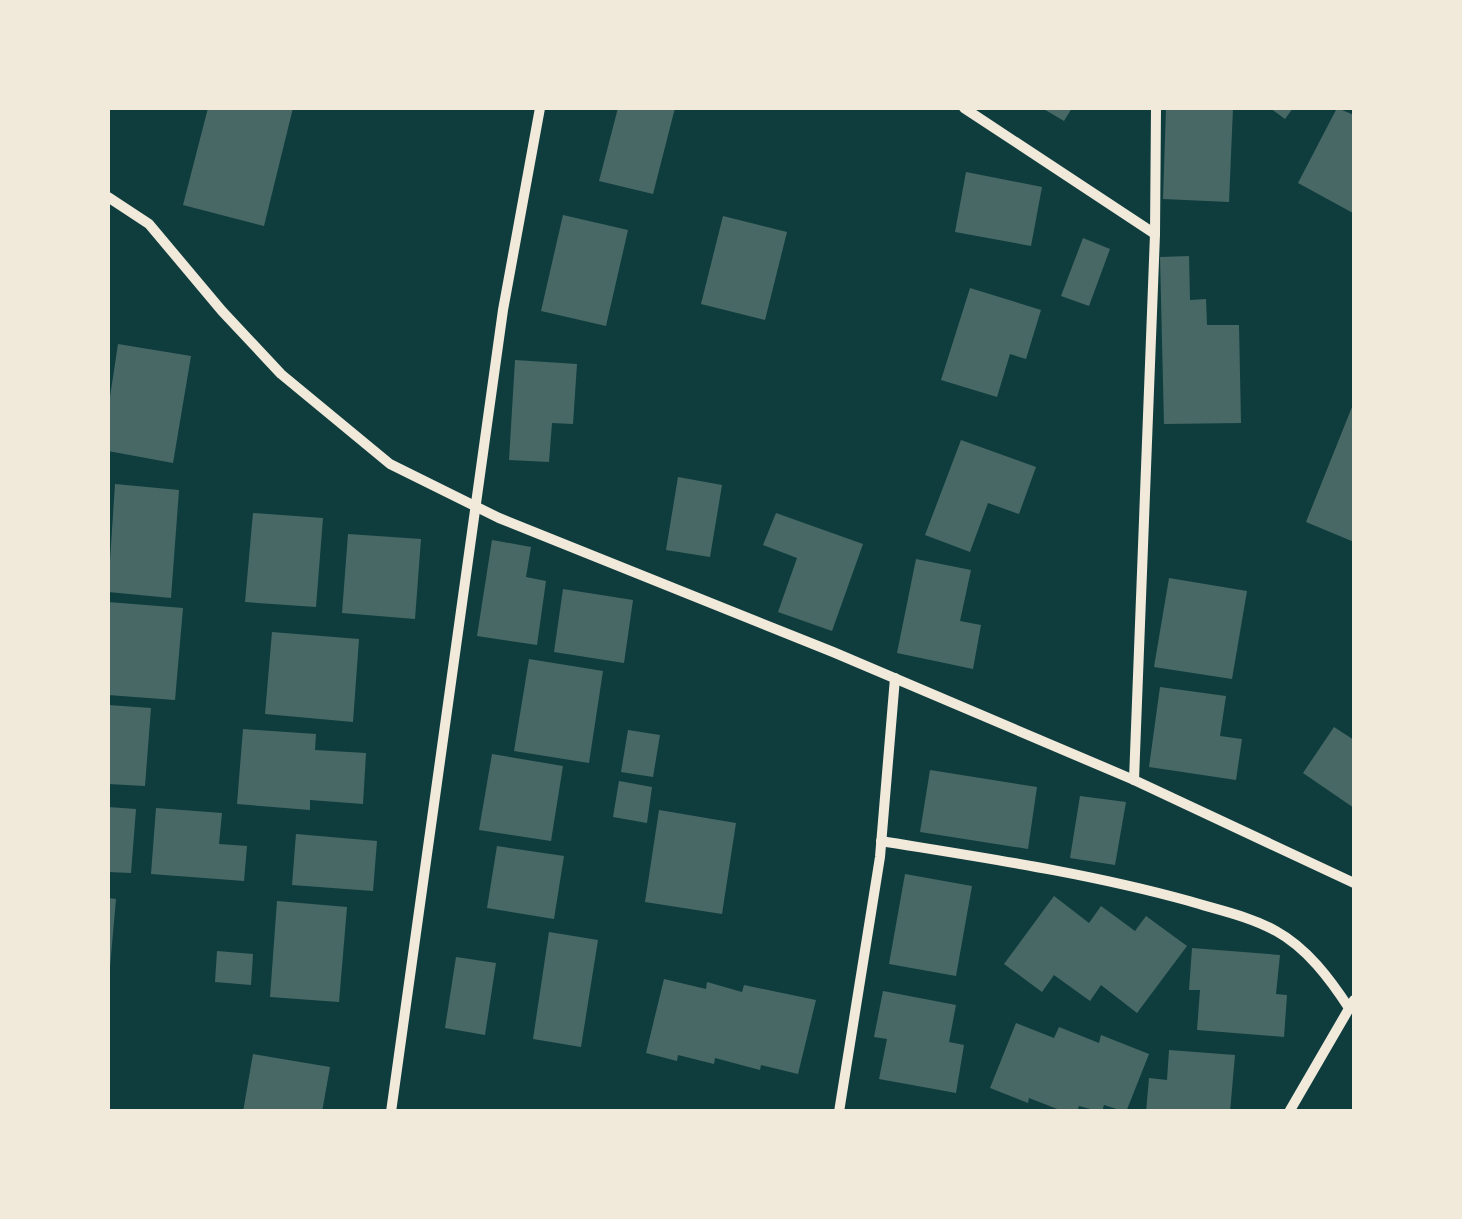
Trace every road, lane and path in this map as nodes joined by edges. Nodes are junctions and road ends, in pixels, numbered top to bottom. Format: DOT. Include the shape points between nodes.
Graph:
graph roads {
  1 [pos="540,108"];
  2 [pos="964,108"];
  3 [pos="1156,108"];
  4 [pos="108,197"];
  5 [pos="1155,234"];
  6 [pos="476,508"];
  7 [pos="895,678"];
  8 [pos="1134,780"];
  9 [pos="881,841"];
  10 [pos="1354,883"];
  11 [pos="1352,1004"];
  12 [pos="391,1112"];
  13 [pos="839,1112"];
  14 [pos="1289,1112"];
  1 -- 6 [label="street"];
  2 -- 5 [label="street"];
  3 -- 5 [label="street"];
  4 -- 6 [label="street" via="150,224 281,374 390,464"];
  5 -- 8 [label="street"];
  6 -- 7 [label="street"];
  6 -- 12 [label="street"];
  7 -- 8 [label="street"];
  7 -- 9 [label="street"];
  8 -- 10 [label="street"];
  9 -- 11 [label="street" via="1118,881 1246,918 1303,951"];
  9 -- 13 [label="street"];
  11 -- 14 [label="street"];
}
